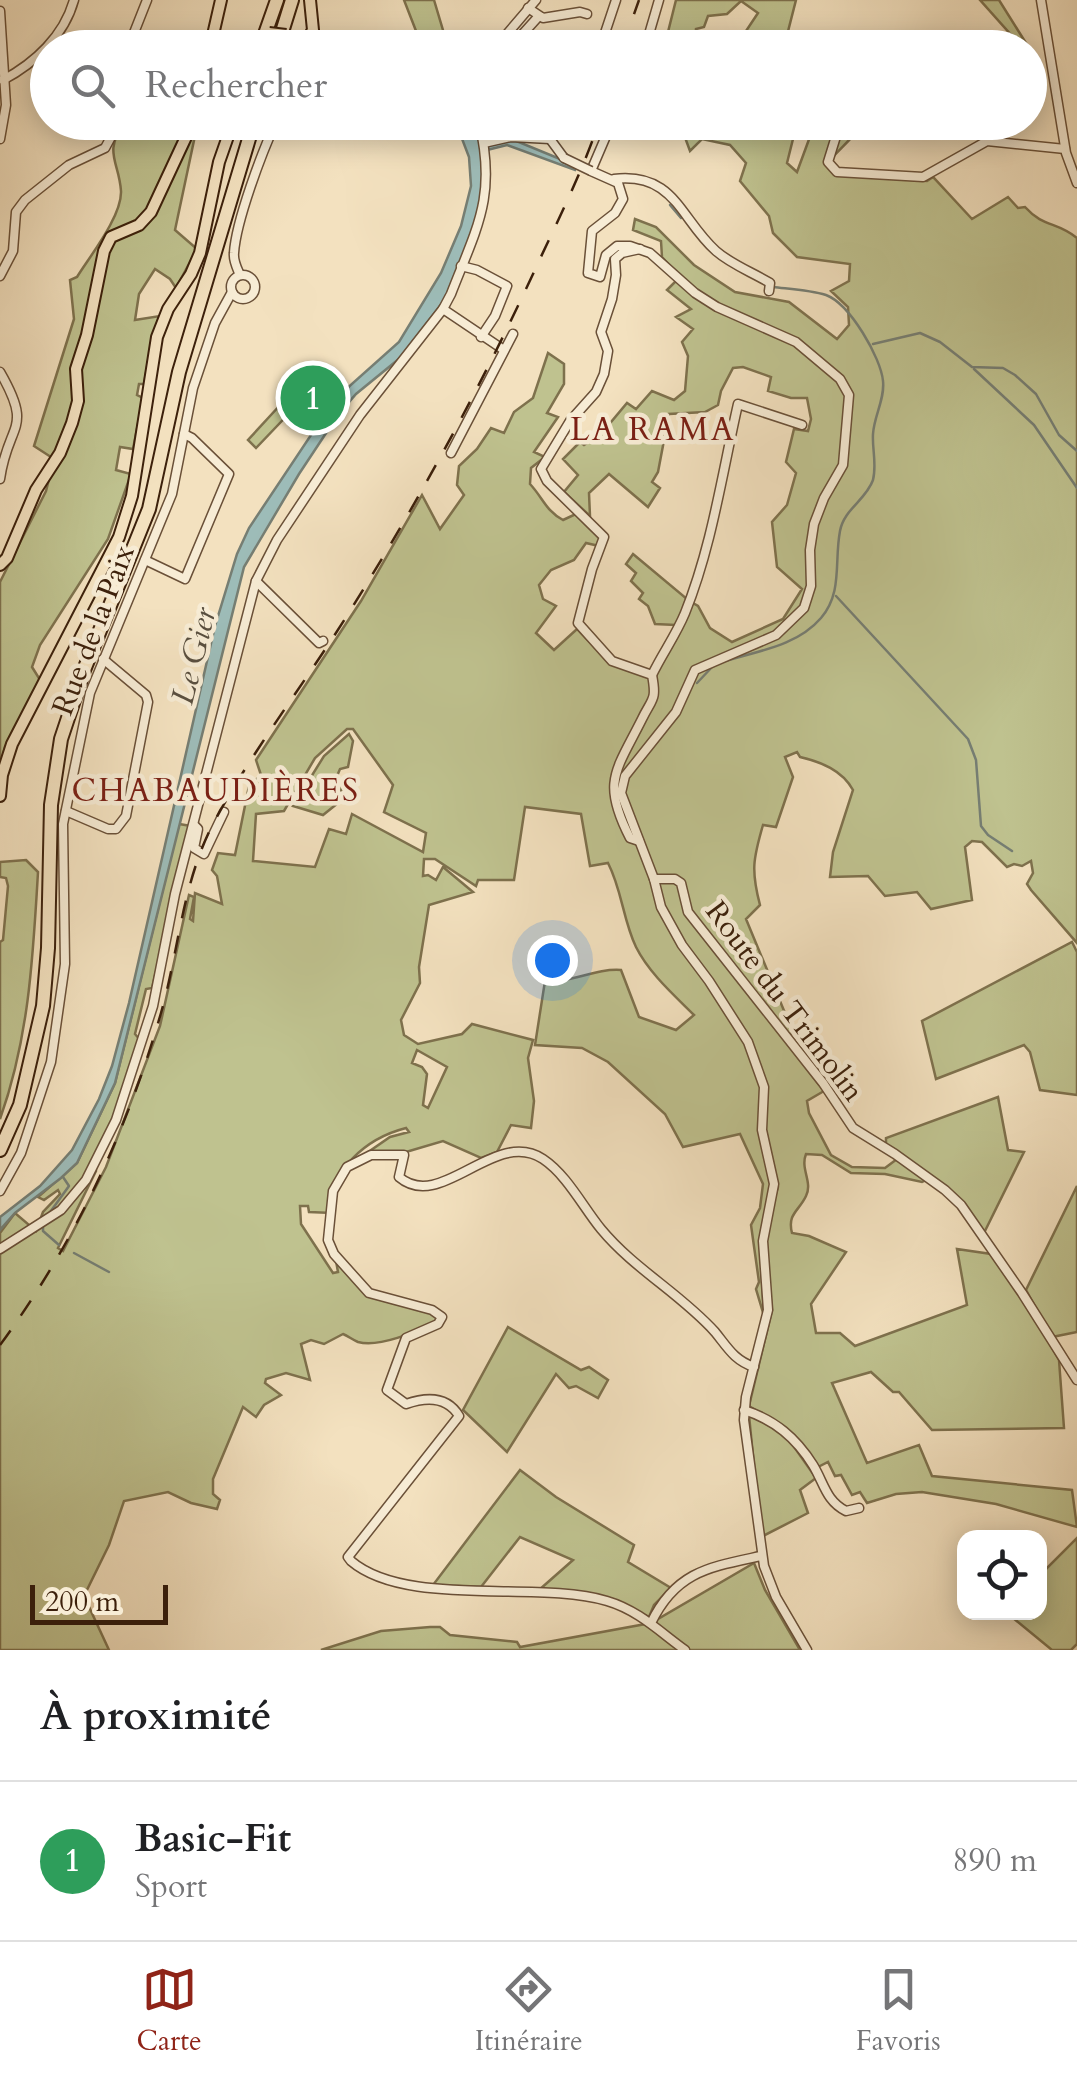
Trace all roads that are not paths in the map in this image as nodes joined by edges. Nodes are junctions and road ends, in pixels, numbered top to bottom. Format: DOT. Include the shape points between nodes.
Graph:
graph roads {
  1 [pos="74,0"];
  2 [pos="147,0"];
  3 [pos="221,0"];
  4 [pos="292,0"];
  5 [pos="310,0"];
  6 [pos="536,0"];
  7 [pos="616,0"];
  8 [pos="659,0"];
  9 [pos="1041,0"];
  10 [pos="273,1"];
  11 [pos="528,8"];
  12 [pos="0,11"];
  13 [pos="587,14"];
  14 [pos="538,17"];
  15 [pos="58,30"];
  16 [pos="135,30"];
  17 [pos="214,30"];
  18 [pos="281,30"];
  19 [pos="287,30"];
  20 [pos="287,30"];
  21 [pos="313,30"];
  22 [pos="510,30"];
  23 [pos="525,30"];
  24 [pos="606,30"];
  25 [pos="650,30"];
  26 [pos="1046,30"];
  27 [pos="1047,36"];
  28 [pos="30,65"];
  29 [pos="3,80"];
  30 [pos="0,140"];
  31 [pos="109,140"];
  32 [pos="185,140"];
  33 [pos="226,140"];
  34 [pos="245,140"];
  35 [pos="246,140"];
  36 [pos="268,140"];
  37 [pos="483,140"];
  38 [pos="503,140"];
  39 [pos="551,140"];
  40 [pos="604,140"];
  41 [pos="835,140"];
  42 [pos="485,147"];
  43 [pos="1066,149"];
  44 [pos="591,170"];
  45 [pos="614,179"];
  46 [pos="1077,183"];
  47 [pos="640,248"];
  48 [pos="462,266"];
  49 [pos="0,276"];
  50 [pos="240,276"];
  51 [pos="769,292"];
  52 [pos="236,295"];
  53 [pos="443,309"];
  54 [pos="513,334"];
  55 [pos="481,337"];
  56 [pos="504,350"];
  57 [pos="0,372"];
  58 [pos="802,425"];
  59 [pos="184,434"];
  60 [pos="451,453"];
  61 [pos="0,479"];
  62 [pos="146,560"];
  63 [pos="0,565"];
  64 [pos="256,581"];
  65 [pos="323,641"];
  66 [pos="103,658"];
  67 [pos="652,675"];
  68 [pos="0,793"];
  69 [pos="66,810"];
  70 [pos="224,812"];
  71 [pos="194,825"];
  72 [pos="639,841"];
  73 [pos="654,879"];
  74 [pos="0,1132"];
  75 [pos="0,1150"];
  76 [pos="0,1190"];
  77 [pos="0,1248"];
  78 [pos="754,1368"];
  79 [pos="1077,1380"];
  80 [pos="744,1410"];
  81 [pos="859,1508"];
  82 [pos="761,1556"];
  83 [pos="651,1623"];
  84 [pos="685,1650"];
  85 [pos="807,1650"];
  1 -- 15 [label="street"];
  2 -- 16 [label="street"];
  3 -- 17 [label="main road"];
  4 -- 19 [label="highway"];
  4 -- 20 [label="highway"];
  5 -- 21 [label="main road"];
  6 -- 11 [label="street"];
  7 -- 24 [label="street"];
  8 -- 25 [label="street"];
  9 -- 26 [label="street"];
  10 -- 18 [label="highway"];
  11 -- 14 [label="street"];
  11 -- 22 [label="street"];
  12 -- 29 [label="street"];
  13 -- 14 [label="street"];
  14 -- 23 [label="street"];
  27 -- 43 [label="street"];
  28 -- 29 [label="street"];
  29 -- 30 [label="street"];
  31 -- 49 [label="street" via="24,200"];
  32 -- 63 [label="main road" via="151,212 139,226 111,238 104,251 76,369 72,423"];
  33 -- 68 [label="main road" via="200,253 157,337 132,496 119,537 12,744"];
  34 -- 74 [label="highway" via="176,358 146,499 78,666 56,739 45,804 34,1016"];
  35 -- 75 [label="highway" via="179,372 149,510 62,740 51,805 43,1006 20,1105"];
  36 -- 50 [label="street" via="234,247"];
  37 -- 42 [label="street"];
  38 -- 42 [label="street"];
  39 -- 44 [label="street, bridge" via="564,158"];
  40 -- 44 [label="street"];
  41 -- 43 [label="street" via="828,162 837,172 923,177 987,141"];
  42 -- 48 [label="street" via="486,198"];
  43 -- 46 [label="street"];
  44 -- 45 [label="street"];
  45 -- 47 [label="street" via="622,203 592,231 588,273 600,277 606,254 618,246"];
  45 -- 51 [label="street" via="630,177 674,198 712,247 770,282"];
  47 -- 67 [label="street" via="614,262 601,330 608,352 603,378 541,468 604,537 578,623 612,661"];
  47 -- 72 [label="street" via="717,307 796,342 840,379 849,400 842,470 812,535 807,603 780,633 692,673 676,712 622,782 623,804"];
  48 -- 53 [label="street"];
  48 -- 55 [label="street" via="506,286"];
  50 -- 52 [label="street" via="234,280"];
  50 -- 52 [label="street" via="255,286 250,296"];
  52 -- 59 [label="street, Rue de la Paix" via="214,323"];
  53 -- 55 [label="street"];
  53 -- 64 [label="street" via="368,402"];
  54 -- 56 [label="street"];
  55 -- 56 [label="street"];
  56 -- 60 [label="street"];
  57 -- 61 [label="street" via="20,415"];
  58 -- 67 [label="street" via="738,404 702,561 683,617"];
  59 -- 62 [label="street, Rue de la Paix" via="172,494"];
  59 -- 62 [label="street" via="230,474 185,578"];
  62 -- 66 [label="street, Rue de la Paix"];
  64 -- 65 [label="street"];
  64 -- 71 [label="street"];
  66 -- 69 [label="street, Rue de la Paix"];
  66 -- 69 [label="street" via="148,702 126,816 108,830"];
  67 -- 72 [label="street" via="654,701 614,786 618,814 630,838"];
  69 -- 76 [label="street, Rue de la Paix" via="65,964 54,1046 21,1152"];
  70 -- 71 [label="street" via="204,854 194,848"];
  71 -- 77 [label="street" via="153,1006 116,1120 86,1180 62,1210"];
  72 -- 73 [label="street"];
  73 -- 78 [label="street" via="675,934 744,1036 763,1080 762,1130 774,1184 764,1230 768,1304"];
  73 -- 79 [label="street, Route du Trimolin" via="681,883 688,912 853,1128 956,1199"];
  78 -- 80 [label="street"];
  78 -- 83 [label="street" via="733,1357 690,1306 613,1243 541,1158 487,1158 451,1180 420,1186 400,1177 404,1155 380,1154 352,1164 336,1184 328,1237 334,1254 373,1296 442,1317 405,1340 388,1390 406,1404 434,1398 460,1416 348,1557 377,1576 428,1586 593,1597"];
  80 -- 81 [label="street" via="792,1438 836,1506"];
  80 -- 82 [label="street"];
  82 -- 83 [label="street" via="692,1576 660,1603"];
  82 -- 85 [label="street"];
  83 -- 84 [label="street"];
}
